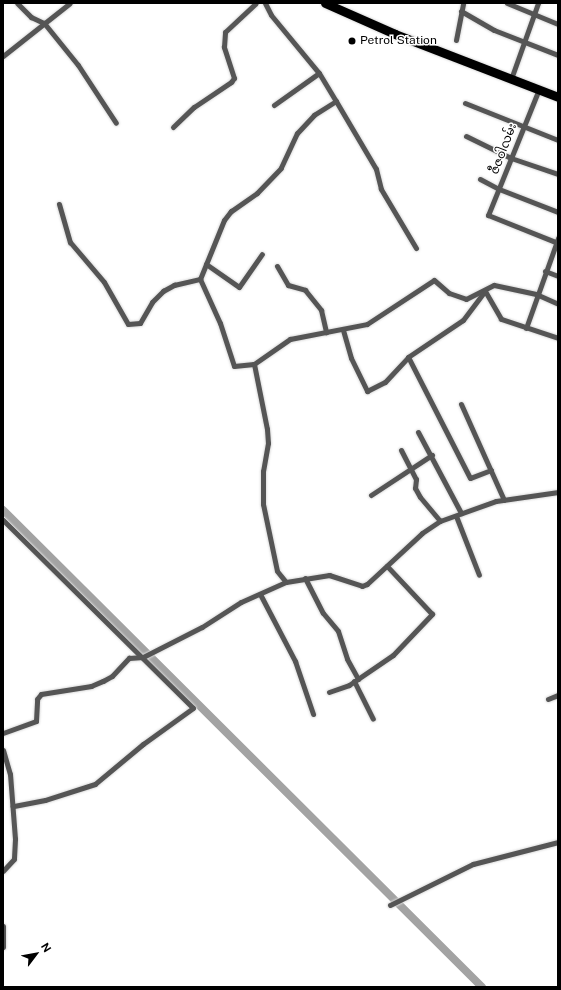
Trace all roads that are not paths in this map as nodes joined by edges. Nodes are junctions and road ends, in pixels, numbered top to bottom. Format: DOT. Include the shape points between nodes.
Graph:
graph roads {
  1 [pos="17,3"];
  2 [pos="70,3"];
  3 [pos="256,3"];
  4 [pos="264,3"];
  5 [pos="325,3"];
  6 [pos="463,3"];
  7 [pos="507,3"];
  8 [pos="538,3"];
  9 [pos="461,11"];
  10 [pos="535,15"];
  11 [pos="44,23"];
  12 [pos="558,24"];
  13 [pos="456,40"];
  14 [pos="524,43"];
  15 [pos="558,55"];
  16 [pos="3,56"];
  17 [pos="319,74"];
  18 [pos="511,78"];
  19 [pos="539,89"];
  20 [pos="558,97"];
  21 [pos="336,101"];
  22 [pos="465,104"];
  23 [pos="274,106"];
  24 [pos="116,123"];
  25 [pos="173,127"];
  26 [pos="522,128"];
  27 [pos="466,136"];
  28 [pos="558,140"];
  29 [pos="511,158"];
  30 [pos="558,174"];
  31 [pos="480,179"];
  32 [pos="499,189"];
  33 [pos="60,204"];
  34 [pos="558,212"];
  35 [pos="557,241"];
  36 [pos="416,248"];
  37 [pos="262,254"];
  38 [pos="206,264"];
  39 [pos="277,266"];
  40 [pos="545,271"];
  41 [pos="558,276"];
  42 [pos="200,279"];
  43 [pos="484,291"];
  44 [pos="536,294"];
  45 [pos="558,304"];
  46 [pos="526,328"];
  47 [pos="342,330"];
  48 [pos="326,332"];
  49 [pos="558,338"];
  50 [pos="408,357"];
  51 [pos="254,364"];
  52 [pos="461,404"];
  53 [pos="418,432"];
  54 [pos="401,450"];
  55 [pos="432,455"];
  56 [pos="411,468"];
  57 [pos="492,470"];
  58 [pos="558,492"];
  59 [pos="372,495"];
  60 [pos="504,500"];
  61 [pos="462,514"];
  62 [pos="456,516"];
  63 [pos="3,520"];
  64 [pos="440,521"];
  65 [pos="387,566"];
  66 [pos="479,574"];
  67 [pos="305,578"];
  68 [pos="286,582"];
  69 [pos="260,594"];
  70 [pos="143,657"];
  71 [pos="356,680"];
  72 [pos="329,692"];
  73 [pos="558,695"];
  74 [pos="548,699"];
  75 [pos="313,714"];
  76 [pos="373,719"];
  77 [pos="3,732"];
  78 [pos="3,750"];
  79 [pos="13,806"];
  80 [pos="558,842"];
  81 [pos="3,871"];
  82 [pos="390,905"];
  83 [pos="3,926"];
  84 [pos="3,947"];
  1 -- 11 [label="street" via="32,17"];
  2 -- 11 [label="street"];
  3 -- 25 [label="street" via="225,32 224,47 234,78 194,107"];
  4 -- 17 [label="street"];
  5 -- 18 [label="highway" via="394,34"];
  6 -- 9 [label="street"];
  7 -- 10 [label="street"];
  8 -- 10 [label="street"];
  9 -- 13 [label="street"];
  9 -- 14 [label="street"];
  10 -- 12 [label="street"];
  10 -- 14 [label="street"];
  11 -- 16 [label="street"];
  11 -- 24 [label="street" via="78,65"];
  14 -- 15 [label="street"];
  14 -- 18 [label="street"];
  17 -- 21 [label="street"];
  17 -- 23 [label="street"];
  18 -- 19 [label="highway"];
  19 -- 20 [label="highway"];
  19 -- 26 [label="street, ဇီဇဝါလမ်း"];
  21 -- 36 [label="street" via="376,168 381,189"];
  21 -- 38 [label="street" via="314,115 297,133 281,168 257,193 224,220"];
  22 -- 26 [label="street"];
  26 -- 28 [label="street"];
  26 -- 29 [label="street, ဇီဇဝါလမ်း"];
  27 -- 29 [label="street"];
  29 -- 30 [label="street"];
  29 -- 32 [label="street, ဇီဇဝါလမ်း"];
  31 -- 32 [label="street"];
  32 -- 34 [label="street"];
  32 -- 35 [label="street, ဇီဇဝါလမ်း" via="488,215"];
  33 -- 42 [label="street" via="70,242 104,282 128,324 140,322 152,302 163,291 174,285"];
  35 -- 40 [label="street"];
  37 -- 38 [label="street" via="239,287"];
  38 -- 42 [label="street"];
  39 -- 48 [label="street" via="288,285 305,290 321,310"];
  40 -- 41 [label="street"];
  40 -- 44 [label="street"];
  42 -- 51 [label="street" via="220,323 234,366"];
  43 -- 44 [label="street" via="494,285"];
  43 -- 46 [label="street" via="501,319"];
  43 -- 47 [label="street" via="466,299 449,293 434,280 367,324"];
  43 -- 50 [label="street" via="463,320"];
  44 -- 45 [label="street"];
  44 -- 46 [label="street"];
  46 -- 49 [label="street"];
  47 -- 48 [label="street"];
  47 -- 50 [label="street" via="350,358 367,391 384,382"];
  48 -- 51 [label="street" via="290,339"];
  50 -- 57 [label="street" via="470,478"];
  51 -- 68 [label="street" via="268,443 263,471 263,504 275,564 281,579"];
  52 -- 57 [label="street"];
  53 -- 55 [label="street"];
  54 -- 56 [label="street"];
  55 -- 56 [label="street"];
  55 -- 61 [label="street"];
  56 -- 59 [label="street"];
  56 -- 64 [label="street" via="420,498"];
  57 -- 60 [label="street"];
  58 -- 60 [label="street"];
  60 -- 61 [label="street"];
  61 -- 62 [label="street"];
  62 -- 64 [label="street"];
  62 -- 66 [label="street"];
  63 -- 70 [label="street"];
  64 -- 65 [label="street" via="422,533"];
  65 -- 67 [label="street" via="362,586 329,575"];
  65 -- 71 [label="street" via="432,614 393,655"];
  67 -- 68 [label="street"];
  67 -- 71 [label="street" via="322,613 338,631"];
  68 -- 69 [label="street"];
  69 -- 70 [label="street"];
  69 -- 75 [label="street" via="296,660"];
  70 -- 77 [label="street" via="132,656 124,660 112,676 91,686 41,694 37,699 36,721"];
  70 -- 79 [label="street" via="193,708 143,744 95,784 45,800"];
  71 -- 72 [label="street"];
  71 -- 76 [label="street"];
  73 -- 74 [label="street"];
  78 -- 79 [label="street" via="10,774"];
  79 -- 81 [label="street" via="15,854 14,859"];
  80 -- 82 [label="street" via="473,864"];
  83 -- 84 [label="street"];
}
